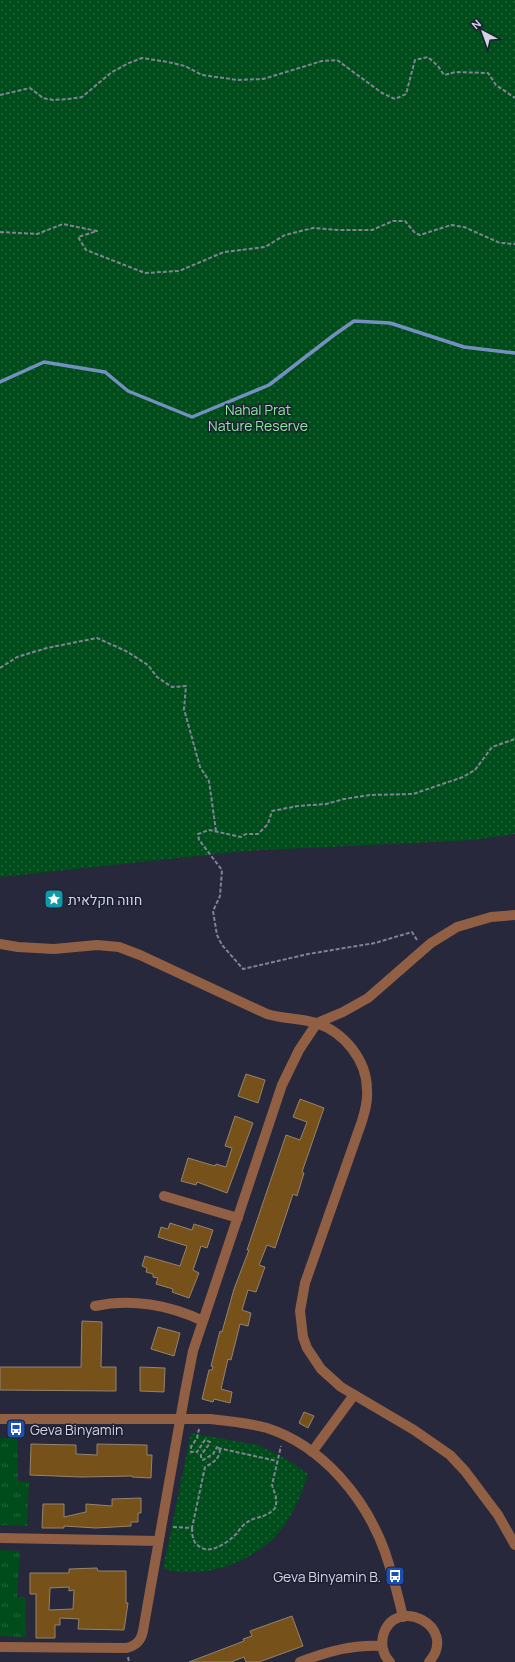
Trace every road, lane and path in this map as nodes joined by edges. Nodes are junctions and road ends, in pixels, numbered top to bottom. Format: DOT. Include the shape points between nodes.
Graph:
graph roads {
  1 [pos="0,95"];
  2 [pos="515,98"];
  3 [pos="0,232"];
  4 [pos="515,244"];
  5 [pos="0,668"];
  6 [pos="515,739"];
  7 [pos="216,831"];
  8 [pos="515,915"];
  9 [pos="0,944"];
  10 [pos="423,950"];
  11 [pos="318,1024"];
  12 [pos="164,1196"];
  13 [pos="238,1218"];
  14 [pos="95,1306"];
  15 [pos="203,1321"];
  16 [pos="354,1395"];
  17 [pos="180,1418"];
  18 [pos="0,1419"];
  19 [pos="200,1419"];
  20 [pos="284,1436"];
  21 [pos="217,1447"];
  22 [pos="312,1452"];
  23 [pos="277,1461"];
  24 [pos="162,1526"];
  25 [pos="192,1528"];
  26 [pos="0,1538"];
  27 [pos="159,1541"];
  28 [pos="515,1545"];
  29 [pos="403,1617"];
  30 [pos="382,1646"];
  31 [pos="0,1647"];
  32 [pos="300,1662"];
  33 [pos="390,1662"];
  34 [pos="429,1662"];
  1 -- 2 [label="path" via="30,88 43,98 53,100 82,97 112,72 142,58 185,66 202,75 238,80 263,79 322,60 337,60 382,93 395,99 406,94 415,60 428,57 444,75 456,72 488,72 496,85"];
  3 -- 4 [label="path" via="37,234 63,224 97,231 78,237 86,250 145,273 179,271 224,252 265,247 285,235 313,228 372,230 393,221 405,221 420,235 451,225 476,232 500,243"];
  5 -- 7 [label="path" via="17,657 97,638 126,651 148,665 157,677 172,687 186,686 184,709 200,768 209,781"];
  6 -- 7 [label="path" via="492,747 475,770 463,777 413,794 370,795 272,811 268,824 258,834 246,834 241,837"];
  7 -- 10 [label="path" via="198,834 199,840 222,870 220,896 213,911 217,935 222,945 244,969 308,954 374,943 412,932"];
  8 -- 10 [label="street" via="491,917 457,927"];
  9 -- 11 [label="street" via="54,949 97,945 119,947 265,1013"];
  10 -- 11 [label="street" via="368,998"];
  11 -- 13 [label="street" via="303,1043 288,1071"];
  11 -- 16 [label="street" via="331,1030 353,1049 365,1075 367,1097 362,1121 305,1283 301,1297 300,1324 313,1359 330,1378"];
  12 -- 13 [label="street"];
  13 -- 15 [label="street"];
  14 -- 15 [label="street" via="118,1302 140,1303 172,1310"];
  15 -- 17 [label="street" via="191,1360"];
  16 -- 22 [label="street"];
  16 -- 28 [label="street" via="414,1430 450,1456 465,1471 498,1515"];
  17 -- 18 [label="street"];
  17 -- 19 [label="street"];
  17 -- 24 [label="street"];
  19 -- 20 [label="street" via="240,1422"];
  19 -- 21 [label="path" via="197,1438 191,1452 197,1452 205,1440 210,1442 201,1455 203,1460 213,1454"];
  20 -- 22 [label="street"];
  20 -- 23 [label="path"];
  21 -- 23 [label="path"];
  21 -- 25 [label="path" via="220,1450 219,1456 204,1467"];
  22 -- 29 [label="street" via="338,1474 372,1522 395,1582"];
  23 -- 25 [label="path" via="272,1484 276,1507 271,1513 245,1523 234,1536 216,1548 205,1550 198,1546 192,1538"];
  24 -- 25 [label="path"];
  24 -- 27 [label="street"];
  26 -- 27 [label="street"];
  27 -- 31 [label="street" via="142,1634 136,1644 123,1648"];
  29 -- 30 [label="street" via="388,1626"];
  29 -- 34 [label="street" via="419,1618 427,1622 432,1629 436,1645"];
  30 -- 32 [label="street" via="372,1645 343,1650"];
  30 -- 33 [label="street"];
}
